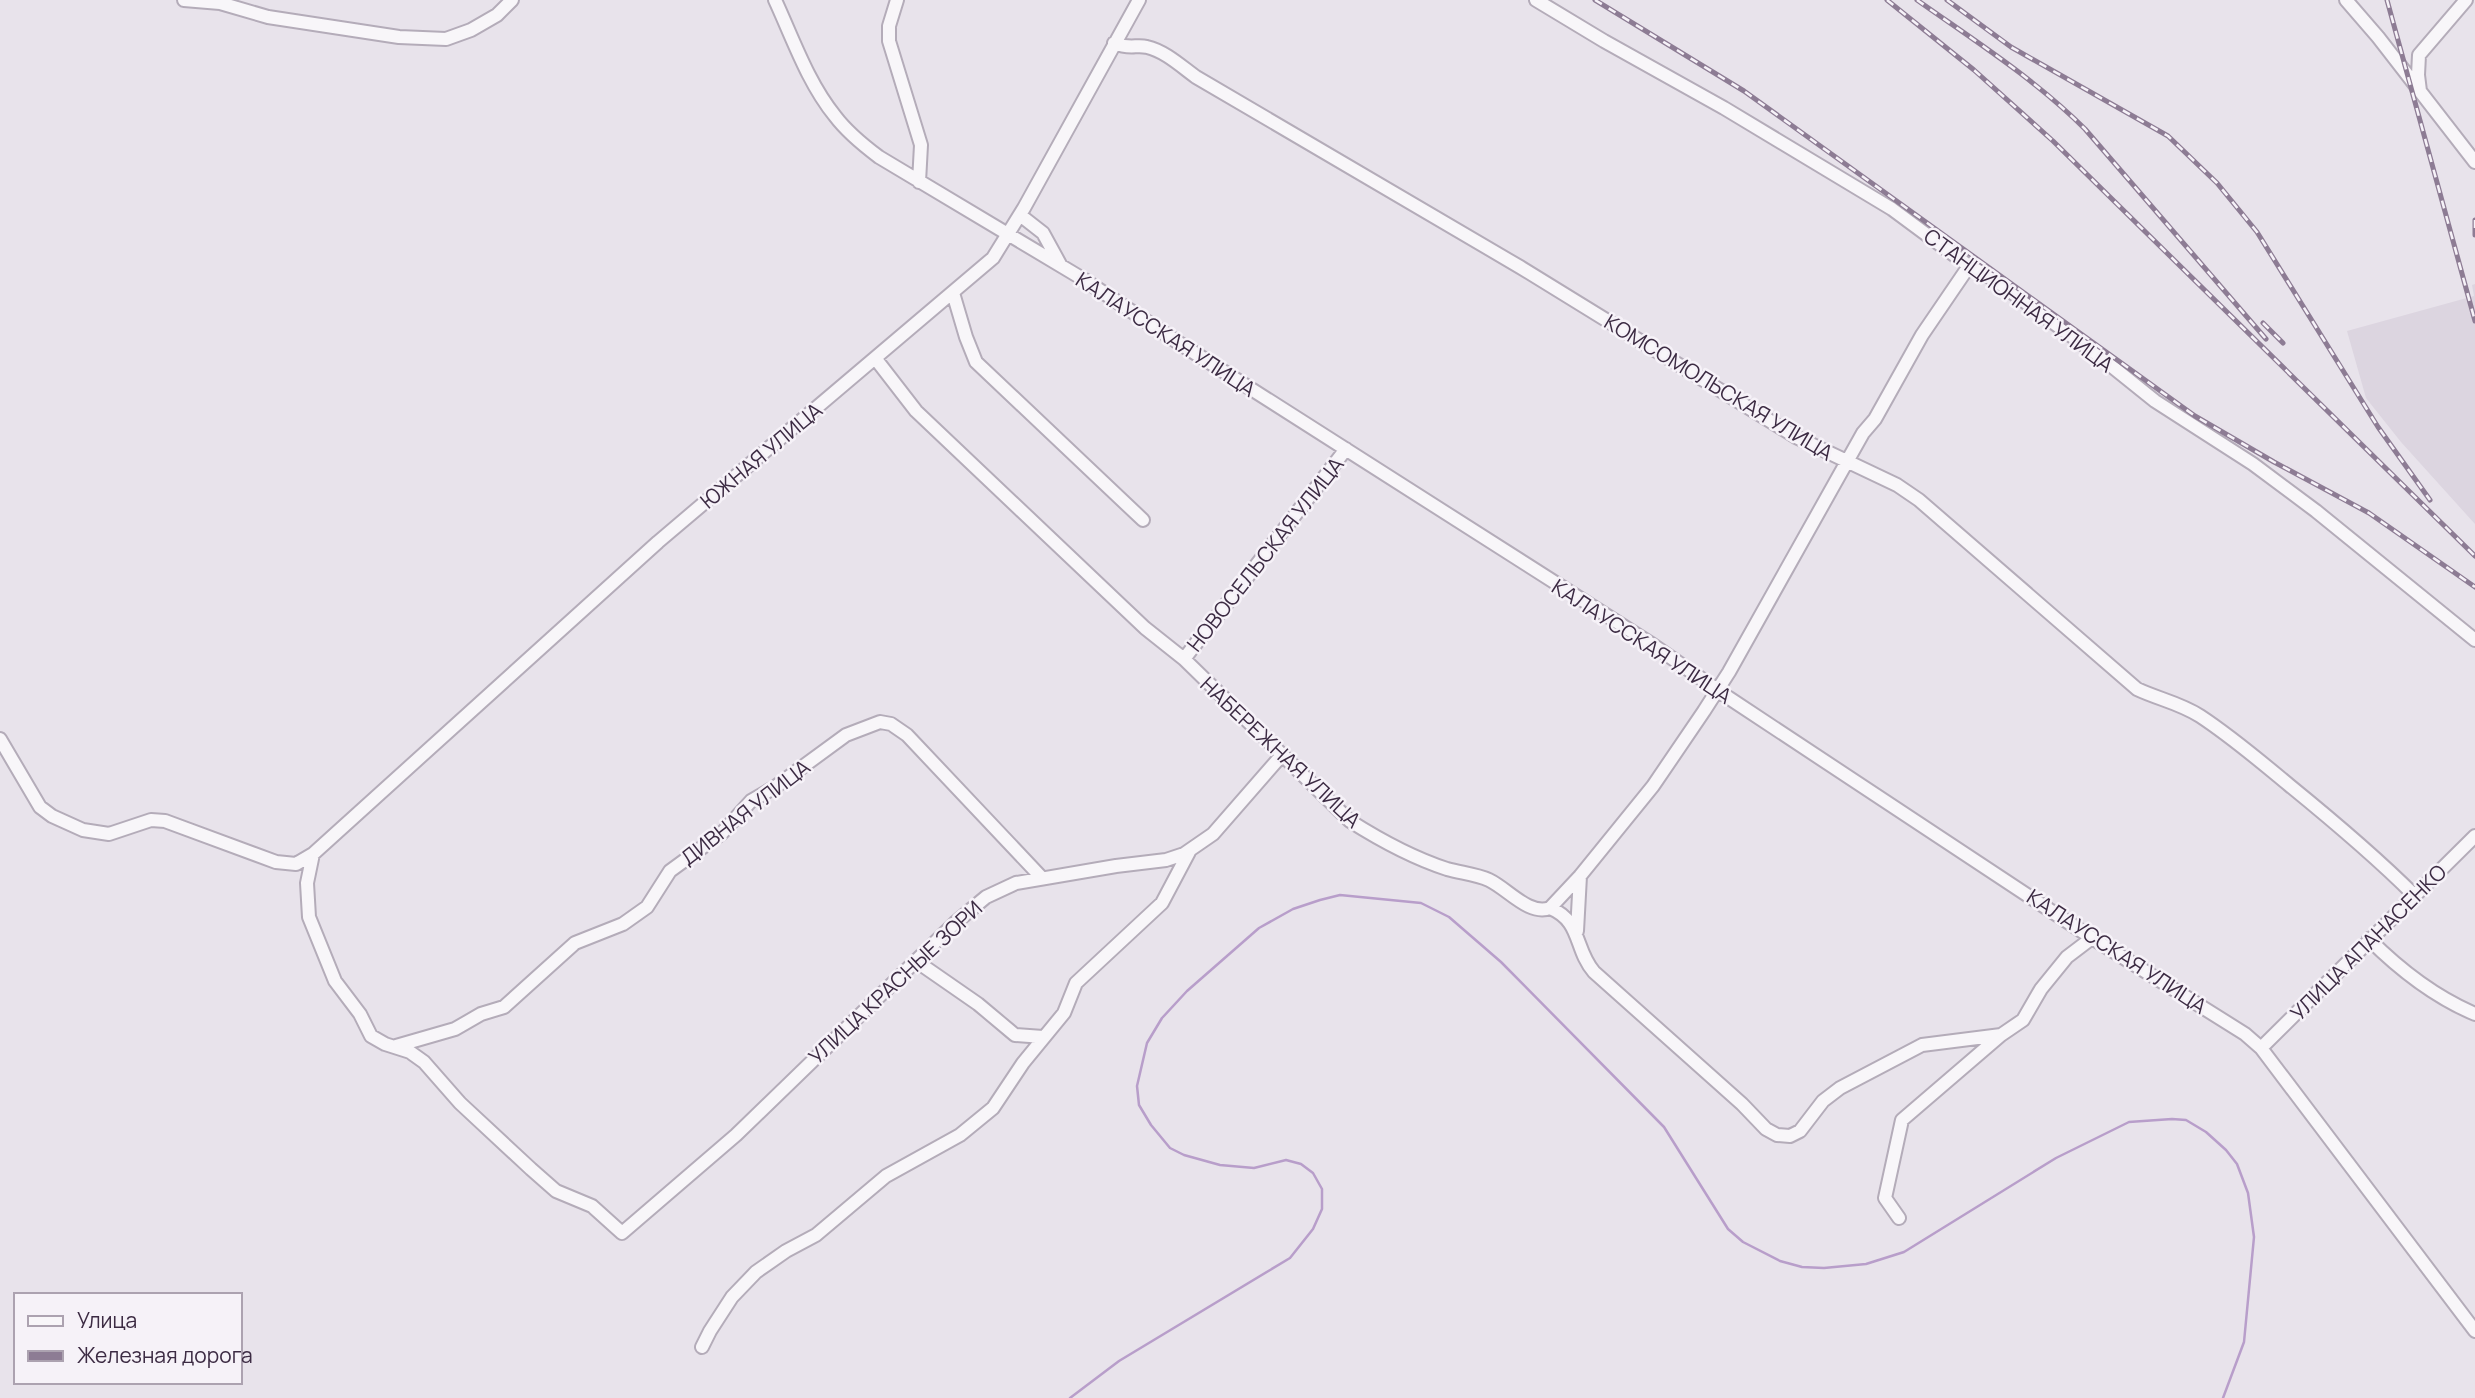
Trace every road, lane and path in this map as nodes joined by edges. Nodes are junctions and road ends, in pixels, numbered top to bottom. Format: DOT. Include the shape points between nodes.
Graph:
graph roads {
  1 [pos="184,0"];
  2 [pos="512,0"];
  3 [pos="775,0"];
  4 [pos="897,0"];
  5 [pos="1139,0"];
  6 [pos="1536,0"];
  7 [pos="2346,0"];
  8 [pos="2466,0"];
  9 [pos="218,1"];
  10 [pos="1114,43"];
  11 [pos="2420,92"];
  12 [pos="2475,162"];
  13 [pos="919,181"];
  14 [pos="1020,215"];
  15 [pos="1008,236"];
  16 [pos="1969,266"];
  17 [pos="1061,267"];
  18 [pos="953,293"];
  19 [pos="875,358"];
  20 [pos="1346,449"];
  21 [pos="1847,462"];
  22 [pos="1143,520"];
  23 [pos="2475,640"];
  24 [pos="1184,659"];
  25 [pos="1718,690"];
  26 [pos="0,739"];
  27 [pos="1281,756"];
  28 [pos="2475,836"];
  29 [pos="1189,852"];
  30 [pos="313,854"];
  31 [pos="1019,856"];
  32 [pos="1580,876"];
  33 [pos="1042,878"];
  34 [pos="1016,883"];
  35 [pos="2414,895"];
  36 [pos="1550,908"];
  37 [pos="1577,936"];
  38 [pos="2092,938"];
  39 [pos="2369,939"];
  40 [pos="916,961"];
  41 [pos="2475,1014"];
  42 [pos="2001,1035"];
  43 [pos="1043,1037"];
  44 [pos="395,1046"];
  45 [pos="2261,1048"];
  46 [pos="1899,1218"];
  47 [pos="2475,1331"];
  48 [pos="702,1347"];
  1 -- 9 [label="street"];
  2 -- 9 [label="street" via="497,15 446,39 399,37 281,19"];
  3 -- 13 [label="street, КАЛАУССКАЯ УЛИЦА" via="833,114 879,157"];
  4 -- 13 [label="street" via="889,41 921,145"];
  5 -- 10 [label="street, ЮЖНАЯ УЛИЦА"];
  6 -- 16 [label="street, СТАНЦИОННАЯ УЛИЦА" via="1862,190"];
  7 -- 11 [label="street"];
  8 -- 11 [label="street" via="2419,55"];
  10 -- 14 [label="street, ЮЖНАЯ УЛИЦА"];
  10 -- 21 [label="street, КОМСОМОЛЬСКАЯ УЛИЦА" via="1127,48 1146,46 1171,59 1796,438"];
  11 -- 12 [label="street"];
  13 -- 15 [label="street, КАЛАУССКАЯ УЛИЦА"];
  14 -- 15 [label="street, ЮЖНАЯ УЛИЦА"];
  14 -- 17 [label="street" via="1043,233"];
  15 -- 17 [label="street, КАЛАУССКАЯ УЛИЦА"];
  15 -- 18 [label="street, ЮЖНАЯ УЛИЦА" via="993,258"];
  16 -- 21 [label="street"];
  16 -- 23 [label="street, СТАНЦИОННАЯ УЛИЦА" via="1995,280 2155,401 2253,464"];
  17 -- 20 [label="street, КАЛАУССКАЯ УЛИЦА"];
  18 -- 19 [label="street, ЮЖНАЯ УЛИЦА"];
  18 -- 22 [label="street" via="976,362"];
  19 -- 24 [label="street, НАБЕРЕЖНАЯ УЛИЦА" via="916,411 1145,628"];
  19 -- 30 [label="street, ЮЖНАЯ УЛИЦА" via="658,542"];
  20 -- 24 [label="street, НОВОСЕЛЬСКАЯ УЛИЦА"];
  20 -- 25 [label="street, КАЛАУССКАЯ УЛИЦА"];
  21 -- 25 [label="street"];
  21 -- 35 [label="street, КОМСОМОЛЬСКАЯ УЛИЦА" via="1919,500 2137,689 2199,715 2236,742"];
  24 -- 27 [label="street, НАБЕРЕЖНАЯ УЛИЦА"];
  25 -- 32 [label="street" via="1653,786"];
  25 -- 38 [label="street, КАЛАУССКАЯ УЛИЦА"];
  26 -- 30 [label="street" via="40,807 83,830 109,834 152,820 165,821 275,862 296,864"];
  27 -- 29 [label="street, УЛИЦА КРАСНЫЕ ЗОРИ" via="1213,834"];
  27 -- 36 [label="street, НАБЕРЕЖНАЯ УЛИЦА" via="1350,821 1380,840 1445,868 1487,879 1533,908"];
  28 -- 35 [label="street, УЛИЦА АПАНАСЕНКО"];
  29 -- 33 [label="street, УЛИЦА КРАСНЫЕ ЗОРИ" via="1166,860"];
  29 -- 43 [label="street" via="1162,903 1076,983 1064,1013"];
  30 -- 44 [label="street" via="307,903 331,971 371,1037"];
  31 -- 33 [label="street, ДИВНАЯ УЛИЦА"];
  31 -- 34 [label="street"];
  31 -- 44 [label="street, ДИВНАЯ УЛИЦА" via="907,735 891,724 875,723 846,735 751,801 722,833 670,871 647,907 623,924 575,943 504,1007 455,1029"];
  32 -- 36 [label="street"];
  32 -- 37 [label="street"];
  33 -- 34 [label="street, УЛИЦА КРАСНЫЕ ЗОРИ"];
  34 -- 40 [label="street, УЛИЦА КРАСНЫЕ ЗОРИ" via="976,904"];
  35 -- 39 [label="street, УЛИЦА АПАНАСЕНКО"];
  36 -- 37 [label="street, НАБЕРЕЖНАЯ УЛИЦА" via="1567,917"];
  37 -- 42 [label="street, НАБЕРЕЖНАЯ УЛИЦА" via="1586,961 1602,979 1759,1124 1777,1135 1800,1131 1830,1095 1922,1045"];
  38 -- 42 [label="street" via="2067,957 2023,1020"];
  38 -- 45 [label="street, КАЛАУССКАЯ УЛИЦА" via="2183,993"];
  39 -- 41 [label="street" via="2436,994"];
  39 -- 45 [label="street, УЛИЦА АПАНАСЕНКО"];
  40 -- 43 [label="street" via="1014,1035"];
  40 -- 44 [label="street, УЛИЦА КРАСНЫЕ ЗОРИ" via="736,1135 622,1233 592,1206 556,1191 485,1128 424,1062"];
  42 -- 46 [label="street" via="1902,1120 1885,1198"];
  43 -- 48 [label="street" via="985,1116 960,1135 899,1167 816,1235 756,1272 733,1297"];
  45 -- 47 [label="street, КАЛАУССКАЯ УЛИЦА"];
}
